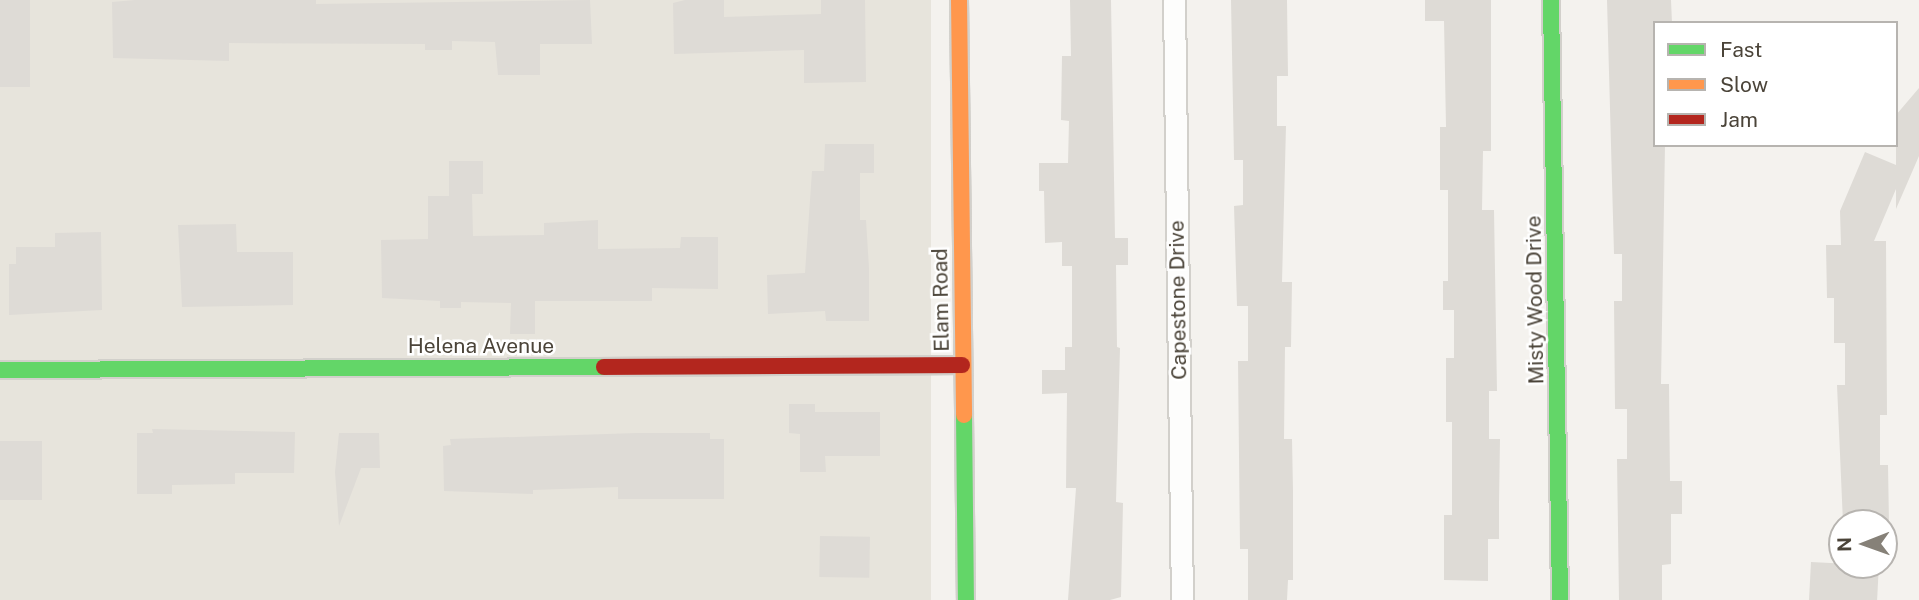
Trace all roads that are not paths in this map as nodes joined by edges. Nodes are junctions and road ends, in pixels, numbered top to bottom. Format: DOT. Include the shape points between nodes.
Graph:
graph roads {
  1 [pos="959,0"];
  2 [pos="1174,0"];
  3 [pos="1551,0"];
  4 [pos="962,365"];
  5 [pos="0,370"];
  6 [pos="966,600"];
  7 [pos="1182,600"];
  8 [pos="1560,600"];
  1 -- 4 [label="street, Elam Road"];
  2 -- 7 [label="street, Capestone Drive"];
  3 -- 8 [label="street, Misty Wood Drive"];
  4 -- 5 [label="street, Helena Avenue"];
  4 -- 6 [label="street, Elam Road"];
}
